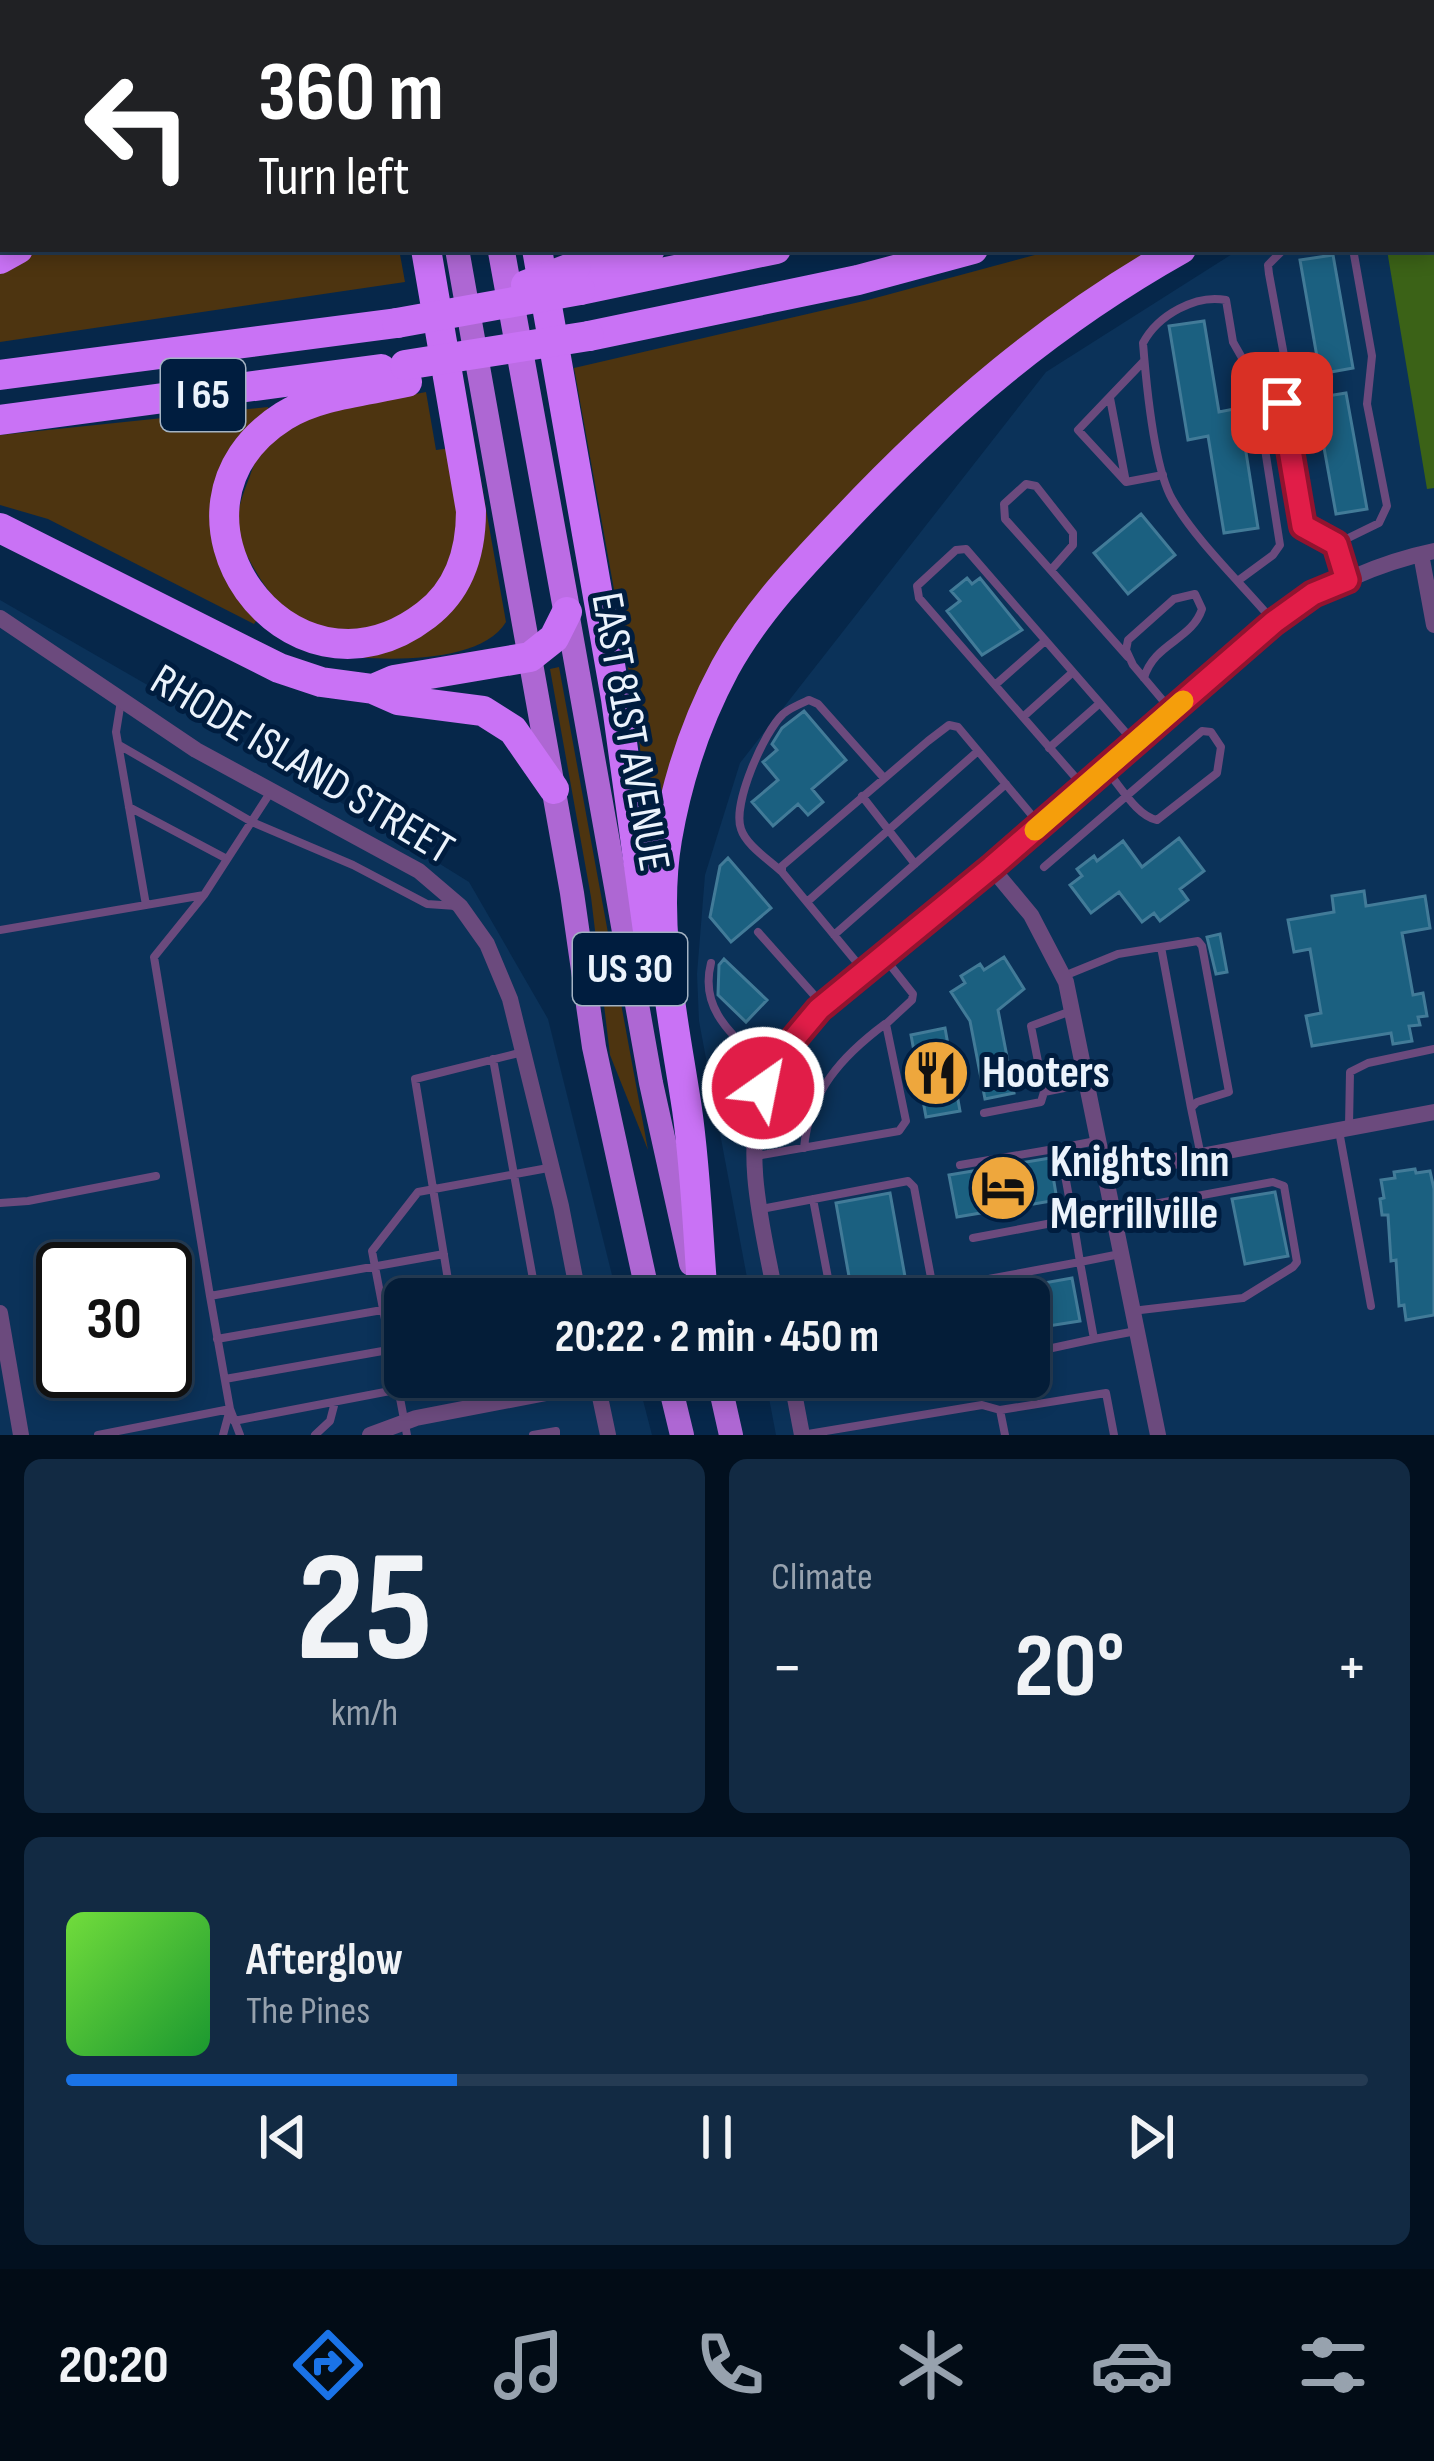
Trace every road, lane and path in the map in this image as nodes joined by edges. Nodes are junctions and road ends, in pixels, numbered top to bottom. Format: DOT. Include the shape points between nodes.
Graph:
graph roads {
  1 [pos="427,252"];
  2 [pos="458,252"];
  3 [pos="502,252"];
  4 [pos="538,252"];
  5 [pos="643,252"];
  6 [pos="756,252"];
  7 [pos="962,252"];
  8 [pos="1176,252"];
  9 [pos="1282,252"];
  10 [pos="1354,252"];
  11 [pos="578,278"];
  12 [pos="1144,360"];
  13 [pos="406,374"];
  14 [pos="0,375"];
  15 [pos="1110,397"];
  16 [pos="0,420"];
  17 [pos="1163,475"];
  18 [pos="1126,482"];
  19 [pos="0,528"];
  20 [pos="1336,544"];
  21 [pos="1427,553"];
  22 [pos="1051,570"];
  23 [pos="1239,580"];
  24 [pos="1347,580"];
  25 [pos="567,612"];
  26 [pos="1433,613"];
  27 [pos="0,618"];
  28 [pos="1274,622"];
  29 [pos="1046,641"];
  30 [pos="530,657"];
  31 [pos="1129,657"];
  32 [pos="1073,672"];
  33 [pos="1144,678"];
  34 [pos="995,685"];
  35 [pos="373,688"];
  36 [pos="122,700"];
  37 [pos="1100,704"];
  38 [pos="1172,711"];
  39 [pos="1023,717"];
  40 [pos="1134,743"];
  41 [pos="119,745"];
  42 [pos="1049,748"];
  43 [pos="978,751"];
  44 [pos="1105,769"];
  45 [pos="884,778"];
  46 [pos="1006,784"];
  47 [pos="1084,787"];
  48 [pos="554,789"];
  49 [pos="272,791"];
  50 [pos="1126,794"];
  51 [pos="862,796"];
  52 [pos="129,807"];
  53 [pos="251,822"];
  54 [pos="1040,825"];
  55 [pos="890,830"];
  56 [pos="227,860"];
  57 [pos="915,864"];
  58 [pos="992,867"];
  59 [pos="1044,867"];
  60 [pos="782,872"];
  61 [pos="204,895"];
  62 [pos="807,902"];
  63 [pos="146,905"];
  64 [pos="460,906"];
  65 [pos="0,930"];
  66 [pos="758,932"];
  67 [pos="834,935"];
  68 [pos="1161,947"];
  69 [pos="883,956"];
  70 [pos="711,963"];
  71 [pos="864,971"];
  72 [pos="1063,976"];
  73 [pos="823,1005"];
  74 [pos="1072,1011"];
  75 [pos="886,1024"];
  76 [pos="1434,1048"];
  77 [pos="524,1052"];
  78 [pos="493,1059"];
  79 [pos="679,1065"];
  80 [pos="772,1073"];
  81 [pos="1086,1083"];
  82 [pos="1044,1092"];
  83 [pos="1191,1108"];
  84 [pos="984,1112"];
  85 [pos="1434,1112"];
  86 [pos="1344,1129"];
  87 [pos="1097,1140"];
  88 [pos="804,1148"];
  89 [pos="1060,1148"];
  90 [pos="755,1156"];
  91 [pos="1201,1156"];
  92 [pos="960,1165"];
  93 [pos="552,1167"];
  94 [pos="515,1174"];
  95 [pos="1106,1174"];
  96 [pos="156,1176"];
  97 [pos="433,1189"];
  98 [pos="814,1199"];
  99 [pos="0,1203"];
  100 [pos="759,1210"];
  101 [pos="1113,1212"];
  102 [pos="1073,1220"];
  103 [pos="974,1238"];
  104 [pos="1121,1253"];
  105 [pos="444,1254"];
  106 [pos="1080,1262"];
  107 [pos="375,1266"];
  108 [pos="447,1278"];
  109 [pos="533,1278"];
  110 [pos="576,1278"];
  111 [pos="644,1278"];
  112 [pos="696,1278"];
  113 [pos="699,1278"];
  114 [pos="772,1278"];
  115 [pos="828,1278"];
  116 [pos="930,1278"];
  117 [pos="994,1278"];
  118 [pos="210,1296"];
  119 [pos="1371,1306"];
  120 [pos="383,1310"];
  121 [pos="1132,1311"];
  122 [pos="0,1313"];
  123 [pos="384,1316"];
  124 [pos="1136,1331"];
  125 [pos="217,1339"];
  126 [pos="1094,1340"];
  127 [pos="1050,1349"];
  128 [pos="384,1350"];
  129 [pos="225,1379"];
  130 [pos="384,1393"];
  131 [pos="400,1398"];
  132 [pos="525,1398"];
  133 [pos="601,1398"];
  134 [pos="673,1398"];
  135 [pos="723,1398"];
  136 [pos="794,1398"];
  137 [pos="335,1402"];
  138 [pos="230,1409"];
  139 [pos="1000,1410"];
  140 [pos="234,1421"];
  141 [pos="406,1428"];
  142 [pos="21,1435"];
  143 [pos="98,1435"];
  144 [pos="223,1435"];
  145 [pos="240,1435"];
  146 [pos="315,1435"];
  147 [pos="370,1435"];
  148 [pos="533,1435"];
  149 [pos="556,1435"];
  150 [pos="608,1435"];
  151 [pos="682,1435"];
  152 [pos="731,1435"];
  153 [pos="802,1435"];
  154 [pos="1005,1435"];
  155 [pos="1114,1435"];
  156 [pos="1158,1435"];
  1 -- 13 [label="highway" via="471,511 469,550 435,608 403,630 346,644 309,638 260,607 237,575 225,513 238,464 264,432 306,405"];
  2 -- 30 [label="main road, EAST 81ST AVENUE / US 30"];
  3 -- 25 [label="highway, EAST 81ST AVENUE / US 30"];
  4 -- 79 [label="highway" via="616,699 656,985"];
  5 -- 11 [label="highway"];
  6 -- 11 [label="highway, I 65"];
  7 -- 13 [label="highway, I 65, bridge"];
  8 -- 79 [label="highway" via="1074,316 950,413 794,572 725,668 695,733 667,838 663,926"];
  9 -- 20 [label="lane" via="1268,265 1303,526"];
  10 -- 20 [label="lane" via="1372,356 1367,404 1387,506 1379,523"];
  11 -- 14 [label="highway, I 65, bridge" via="451,314"];
  12 -- 15 [label="lane"];
  12 -- 17 [label="lane"];
  12 -- 23 [label="lane" via="1148,334 1187,304 1226,300 1233,342 1254,379 1280,545"];
  13 -- 16 [label="highway, I 65"];
  15 -- 18 [label="lane"];
  15 -- 18 [label="lane" via="1078,430"];
  17 -- 18 [label="lane"];
  17 -- 23 [label="lane" via="1173,500"];
  19 -- 35 [label="highway" via="279,668"];
  20 -- 24 [label="lane"];
  21 -- 24 [label="street"];
  21 -- 26 [label="street"];
  22 -- 22 [label="lane" via="1005,519 1004,504 1027,484 1072,533 1073,545"];
  22 -- 31 [label="lane"];
  23 -- 28 [label="lane"];
  24 -- 28 [label="street"];
  25 -- 30 [label="highway" via="554,638"];
  25 -- 112 [label="main road, EAST 81ST AVENUE / US 30" via="651,1083"];
  27 -- 36 [label="street, RHODE ISLAND STREET"];
  28 -- 38 [label="street"];
  29 -- 32 [label="lane"];
  29 -- 34 [label="lane"];
  29 -- 34 [label="lane" via="966,549 956,550 917,592"];
  30 -- 35 [label="highway"];
  30 -- 48 [label="main road, EAST 81ST AVENUE / US 30"];
  31 -- 33 [label="lane"];
  31 -- 33 [label="lane" via="1128,640 1174,599 1195,595 1198,620 1149,660"];
  32 -- 37 [label="lane"];
  32 -- 39 [label="lane"];
  33 -- 38 [label="lane"];
  34 -- 39 [label="lane"];
  35 -- 48 [label="highway" via="398,700 494,715 522,740"];
  36 -- 41 [label="lane"];
  36 -- 49 [label="street, RHODE ISLAND STREET"];
  37 -- 40 [label="lane"];
  37 -- 42 [label="lane"];
  38 -- 40 [label="street"];
  39 -- 42 [label="lane"];
  40 -- 44 [label="street"];
  41 -- 52 [label="lane"];
  41 -- 53 [label="lane"];
  42 -- 47 [label="lane"];
  43 -- 45 [label="lane" via="949,725"];
  43 -- 46 [label="lane"];
  43 -- 55 [label="lane"];
  44 -- 47 [label="street"];
  44 -- 50 [label="lane"];
  45 -- 51 [label="lane"];
  45 -- 60 [label="lane" via="818,704 808,700 785,712 767,734 738,823"];
  46 -- 54 [label="lane"];
  46 -- 57 [label="lane"];
  47 -- 54 [label="street"];
  48 -- 111 [label="main road, EAST 81ST AVENUE / US 30" via="594,1047"];
  49 -- 53 [label="lane"];
  49 -- 64 [label="street, RHODE ISLAND STREET" via="419,871"];
  50 -- 50 [label="lane" via="1151,820 1165,816 1217,772 1220,742 1202,730"];
  50 -- 59 [label="lane"];
  51 -- 55 [label="lane"];
  51 -- 60 [label="lane"];
  52 -- 56 [label="lane"];
  52 -- 63 [label="lane"];
  53 -- 56 [label="lane"];
  53 -- 64 [label="lane" via="427,904"];
  54 -- 58 [label="street"];
  55 -- 57 [label="lane"];
  55 -- 62 [label="lane"];
  56 -- 61 [label="lane"];
  57 -- 67 [label="lane"];
  58 -- 69 [label="street"];
  58 -- 72 [label="street" via="1031,915"];
  60 -- 62 [label="lane"];
  61 -- 63 [label="lane"];
  61 -- 118 [label="lane" via="154,957"];
  62 -- 67 [label="lane"];
  63 -- 65 [label="lane"];
  64 -- 77 [label="street, RHODE ISLAND STREET" via="503,977"];
  66 -- 73 [label="lane"];
  67 -- 71 [label="lane"];
  68 -- 72 [label="lane"];
  68 -- 83 [label="lane"];
  68 -- 83 [label="lane" via="1198,940 1206,967 1229,1092"];
  69 -- 71 [label="street"];
  69 -- 75 [label="lane" via="913,994"];
  70 -- 80 [label="lane" via="705,986 717,1018"];
  71 -- 73 [label="street"];
  72 -- 74 [label="street"];
  73 -- 80 [label="street"];
  74 -- 81 [label="street"];
  74 -- 82 [label="lane" via="1030,1026"];
  75 -- 88 [label="lane" via="821,1088"];
  75 -- 88 [label="lane" via="906,1120 899,1131"];
  76 -- 86 [label="lane" via="1350,1072"];
  77 -- 78 [label="lane"];
  77 -- 93 [label="street, RHODE ISLAND STREET"];
  78 -- 94 [label="lane"];
  78 -- 97 [label="lane" via="415,1079"];
  79 -- 113 [label="highway"];
  80 -- 90 [label="street"];
  81 -- 82 [label="lane"];
  81 -- 87 [label="street"];
  82 -- 84 [label="lane" via="1040,1102"];
  83 -- 91 [label="lane"];
  85 -- 86 [label="street"];
  86 -- 91 [label="street"];
  86 -- 119 [label="lane"];
  87 -- 89 [label="lane"];
  87 -- 95 [label="street"];
  88 -- 90 [label="lane"];
  89 -- 92 [label="lane"];
  89 -- 102 [label="lane"];
  90 -- 100 [label="street"];
  91 -- 95 [label="street"];
  93 -- 94 [label="lane"];
  93 -- 110 [label="street, RHODE ISLAND STREET"];
  94 -- 97 [label="lane"];
  94 -- 109 [label="lane"];
  95 -- 101 [label="street"];
  96 -- 99 [label="lane"];
  97 -- 105 [label="lane"];
  97 -- 107 [label="lane" via="418,1192 373,1251"];
  98 -- 100 [label="lane"];
  98 -- 115 [label="lane"];
  98 -- 116 [label="lane" via="908,1181"];
  100 -- 114 [label="street"];
  101 -- 102 [label="lane"];
  101 -- 104 [label="street"];
  101 -- 121 [label="lane" via="1284,1186 1292,1267 1243,1298"];
  102 -- 103 [label="lane"];
  102 -- 106 [label="lane"];
  104 -- 106 [label="lane"];
  104 -- 121 [label="street"];
  105 -- 107 [label="lane"];
  105 -- 108 [label="lane"];
  106 -- 117 [label="lane"];
  106 -- 126 [label="lane"];
  107 -- 118 [label="lane"];
  107 -- 120 [label="lane"];
  118 -- 125 [label="lane"];
  120 -- 123 [label="lane"];
  120 -- 125 [label="lane"];
  121 -- 124 [label="street"];
  122 -- 142 [label="street"];
  124 -- 126 [label="lane"];
  124 -- 156 [label="street"];
  125 -- 129 [label="lane"];
  126 -- 127 [label="lane"];
  128 -- 129 [label="lane"];
  129 -- 138 [label="lane"];
  130 -- 137 [label="lane"];
  131 -- 141 [label="lane"];
  132 -- 141 [label="street"];
  133 -- 150 [label="street"];
  134 -- 151 [label="main road"];
  135 -- 152 [label="main road"];
  136 -- 153 [label="street"];
  137 -- 140 [label="lane"];
  137 -- 146 [label="lane"];
  138 -- 140 [label="lane"];
  138 -- 143 [label="lane"];
  138 -- 144 [label="lane"];
  139 -- 153 [label="lane" via="982,1405"];
  139 -- 154 [label="lane"];
  139 -- 155 [label="lane" via="1106,1393"];
  140 -- 145 [label="lane"];
  141 -- 147 [label="street"];
  148 -- 149 [label="lane"];
}
